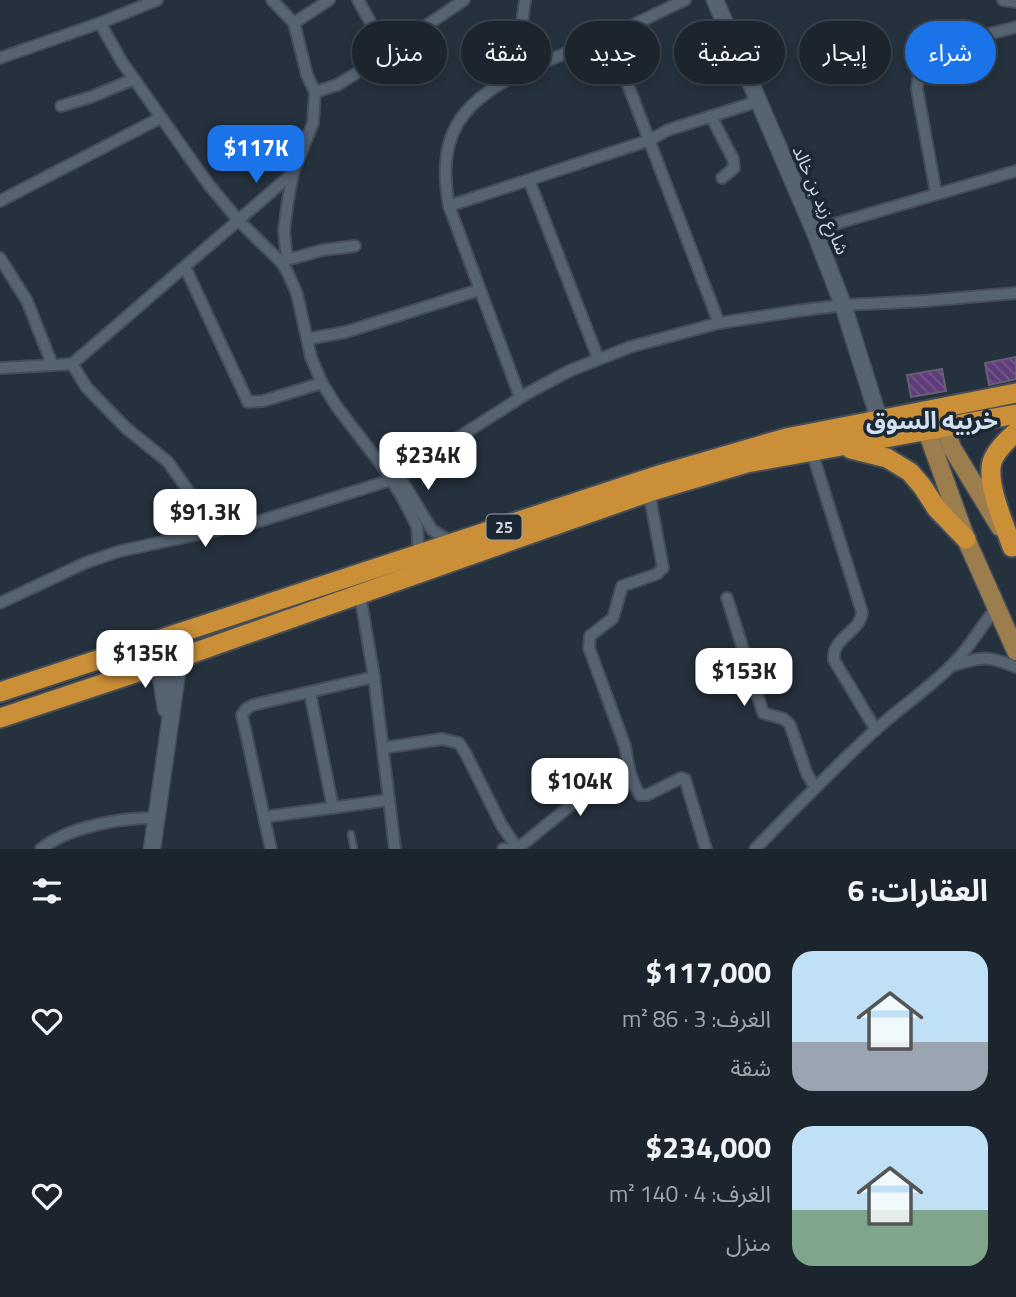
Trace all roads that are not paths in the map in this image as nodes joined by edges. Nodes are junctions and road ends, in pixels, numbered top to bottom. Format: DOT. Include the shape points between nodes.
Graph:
graph roads {
  1 [pos="157,0"];
  2 [pos="272,0"];
  3 [pos="329,0"];
  4 [pos="358,0"];
  5 [pos="464,0"];
  6 [pos="525,0"];
  7 [pos="685,0"];
  8 [pos="715,0"];
  9 [pos="1003,0"];
  10 [pos="1016,2"];
  11 [pos="141,4"];
  12 [pos="370,21"];
  13 [pos="433,21"];
  14 [pos="522,21"];
  15 [pos="639,21"];
  16 [pos="100,23"];
  17 [pos="294,23"];
  18 [pos="1016,27"];
  19 [pos="0,58"];
  20 [pos="352,75"];
  21 [pos="134,79"];
  22 [pos="502,84"];
  23 [pos="628,84"];
  24 [pos="315,92"];
  25 [pos="759,101"];
  26 [pos="61,106"];
  27 [pos="711,116"];
  28 [pos="160,118"];
  29 [pos="650,140"];
  30 [pos="1016,171"];
  31 [pos="293,173"];
  32 [pos="722,178"];
  33 [pos="529,180"];
  34 [pos="936,193"];
  35 [pos="0,201"];
  36 [pos="449,205"];
  37 [pos="239,221"];
  38 [pos="814,230"];
  39 [pos="355,246"];
  40 [pos="0,258"];
  41 [pos="284,261"];
  42 [pos="185,267"];
  43 [pos="479,290"];
  44 [pos="1016,293"];
  45 [pos="843,305"];
  46 [pos="719,323"];
  47 [pos="307,339"];
  48 [pos="598,358"];
  49 [pos="72,364"];
  50 [pos="52,365"];
  51 [pos="0,368"];
  52 [pos="322,383"];
  53 [pos="1016,393"];
  54 [pos="520,397"];
  55 [pos="929,410"];
  56 [pos="1016,414"];
  57 [pos="879,419"];
  58 [pos="937,430"];
  59 [pos="1016,432"];
  60 [pos="843,447"];
  61 [pos="812,452"];
  62 [pos="392,476"];
  63 [pos="649,492"];
  64 [pos="216,530"];
  65 [pos="967,539"];
  66 [pos="454,544"];
  67 [pos="1014,551"];
  68 [pos="419,554"];
  69 [pos="360,595"];
  70 [pos="727,598"];
  71 [pos="0,603"];
  72 [pos="997,607"];
  73 [pos="170,636"];
  74 [pos="150,642"];
  75 [pos="1016,651"];
  76 [pos="178,657"];
  77 [pos="159,665"];
  78 [pos="951,666"];
  79 [pos="1016,667"];
  80 [pos="374,677"];
  81 [pos="0,692"];
  82 [pos="310,693"];
  83 [pos="0,718"];
  84 [pos="169,729"];
  85 [pos="876,730"];
  86 [pos="383,748"];
  87 [pos="627,764"];
  88 [pos="815,787"];
  89 [pos="389,800"];
  90 [pos="333,808"];
  91 [pos="264,817"];
  92 [pos="157,818"];
  93 [pos="351,834"];
  94 [pos="758,848"];
  95 [pos="40,849"];
  96 [pos="152,849"];
  97 [pos="271,849"];
  98 [pos="354,849"];
  99 [pos="395,849"];
  100 [pos="503,849"];
  101 [pos="517,849"];
  102 [pos="706,849"];
  1 -- 11 [label="street"];
  2 -- 17 [label="street"];
  3 -- 17 [label="street"];
  4 -- 12 [label="street"];
  5 -- 13 [label="street"];
  6 -- 14 [label="street"];
  7 -- 15 [label="street"];
  8 -- 25 [label="main road, شارع زيد بن خالد"];
  9 -- 10 [label="street"];
  11 -- 16 [label="street"];
  16 -- 19 [label="street"];
  16 -- 21 [label="street"];
  17 -- 24 [label="street"];
  18 -- 34 [label="street" via="941,46 920,64 917,89"];
  20 -- 24 [label="street"];
  21 -- 26 [label="street"];
  21 -- 28 [label="street"];
  22 -- 36 [label="street" via="471,106 455,130 445,159"];
  23 -- 29 [label="street"];
  24 -- 31 [label="street" via="313,123"];
  25 -- 27 [label="street"];
  25 -- 38 [label="main road, شارع زيد بن خالد"];
  27 -- 29 [label="street"];
  27 -- 32 [label="street" via="733,159 734,168"];
  28 -- 35 [label="street"];
  28 -- 37 [label="street"];
  29 -- 33 [label="street"];
  29 -- 46 [label="street"];
  30 -- 34 [label="street"];
  31 -- 37 [label="street"];
  31 -- 41 [label="street" via="285,215"];
  33 -- 36 [label="street"];
  33 -- 48 [label="street"];
  34 -- 38 [label="street"];
  36 -- 43 [label="street"];
  37 -- 41 [label="street"];
  37 -- 42 [label="street"];
  38 -- 45 [label="main road, شارع زيد بن خالد"];
  39 -- 41 [label="street"];
  40 -- 50 [label="street" via="27,301"];
  41 -- 47 [label="street"];
  42 -- 49 [label="street"];
  42 -- 52 [label="street" via="248,402"];
  43 -- 47 [label="street" via="346,332"];
  43 -- 54 [label="street"];
  44 -- 45 [label="street"];
  45 -- 46 [label="street"];
  45 -- 57 [label="main road, شارع زيد بن خالد"];
  46 -- 48 [label="street"];
  47 -- 52 [label="street"];
  48 -- 54 [label="street"];
  49 -- 50 [label="street"];
  49 -- 64 [label="street" via="87,388 168,463"];
  50 -- 51 [label="street"];
  52 -- 62 [label="street"];
  53 -- 55 [label="highway, 25"];
  54 -- 62 [label="street"];
  55 -- 57 [label="highway, 25"];
  55 -- 58 [label="main road"];
  56 -- 58 [label="highway, 25"];
  57 -- 66 [label="highway, 25" via="761,445 662,474"];
  58 -- 60 [label="highway, 25"];
  58 -- 65 [label="main road"];
  58 -- 67 [label="main road" via="953,448"];
  59 -- 67 [label="highway" via="992,463 996,499"];
  60 -- 61 [label="highway, 25"];
  60 -- 65 [label="highway" via="897,462"];
  61 -- 63 [label="highway, 25" via="747,463"];
  61 -- 85 [label="street" via="862,612 861,620 835,647 834,660"];
  62 -- 64 [label="street" via="296,512"];
  62 -- 66 [label="street" via="432,530"];
  62 -- 68 [label="street" via="415,521"];
  63 -- 69 [label="highway, 25"];
  63 -- 87 [label="street" via="663,568 622,586 613,618 588,640"];
  64 -- 71 [label="street" via="102,556"];
  65 -- 72 [label="main road"];
  66 -- 68 [label="highway, 25"];
  68 -- 73 [label="highway, 25"];
  69 -- 76 [label="highway, 25"];
  69 -- 80 [label="street"];
  70 -- 88 [label="street" via="763,713 790,724"];
  72 -- 75 [label="main road"];
  72 -- 78 [label="street"];
  73 -- 74 [label="highway, 25"];
  73 -- 76 [label="main road"];
  74 -- 77 [label="main road"];
  74 -- 81 [label="highway, 25"];
  76 -- 77 [label="highway, 25"];
  76 -- 84 [label="main road"];
  77 -- 83 [label="highway, 25"];
  77 -- 84 [label="main road"];
  78 -- 79 [label="street" via="983,657"];
  78 -- 85 [label="street"];
  80 -- 82 [label="street"];
  80 -- 86 [label="street"];
  82 -- 90 [label="street"];
  82 -- 91 [label="street" via="253,705 242,715"];
  84 -- 92 [label="main road"];
  85 -- 88 [label="street"];
  86 -- 89 [label="street"];
  86 -- 101 [label="street" via="442,739 459,743"];
  87 -- 101 [label="street"];
  87 -- 102 [label="street" via="640,795 681,778 687,780"];
  88 -- 94 [label="street"];
  89 -- 90 [label="street"];
  89 -- 99 [label="street"];
  90 -- 91 [label="street"];
  91 -- 97 [label="street"];
  92 -- 95 [label="street" via="98,825"];
  92 -- 96 [label="main road"];
  93 -- 98 [label="lane"];
  100 -- 101 [label="street"];
}
